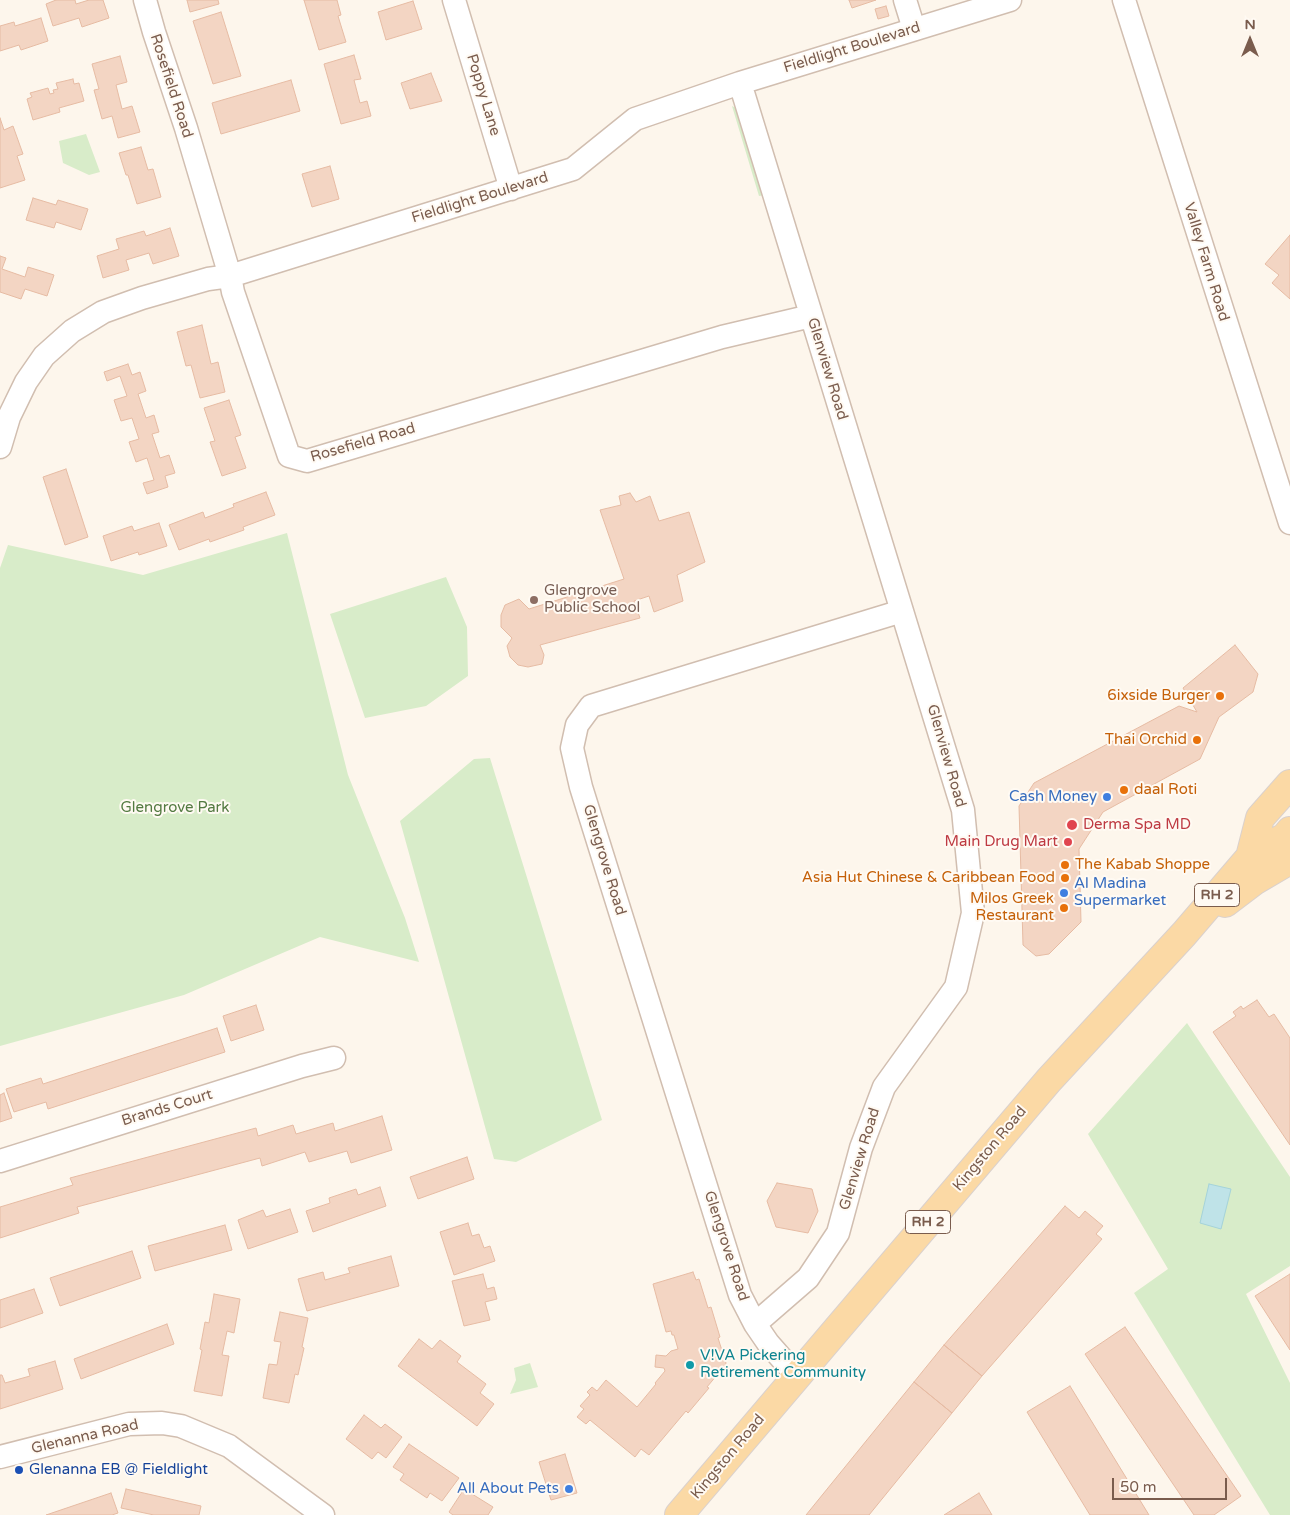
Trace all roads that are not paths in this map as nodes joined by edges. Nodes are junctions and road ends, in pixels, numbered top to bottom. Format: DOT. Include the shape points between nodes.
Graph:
graph roads {
  1 [pos="145,0"];
  2 [pos="454,0"];
  3 [pos="905,0"];
  4 [pos="1010,0"];
  5 [pos="1124,0"];
  6 [pos="914,29"];
  7 [pos="740,83"];
  8 [pos="511,189"];
  9 [pos="230,276"];
  10 [pos="811,316"];
  11 [pos="5,415"];
  12 [pos="0,447"];
  13 [pos="1290,523"];
  14 [pos="902,611"];
  15 [pos="1290,784"];
  16 [pos="1290,831"];
  17 [pos="1250,857"];
  18 [pos="1290,860"];
  19 [pos="1184,934"];
  20 [pos="334,1058"];
  21 [pos="0,1161"];
  22 [pos="755,1324"];
  23 [pos="797,1376"];
  24 [pos="0,1457"];
  25 [pos="323,1515"];
  26 [pos="679,1515"];
  1 -- 9 [label="street, Rosefield Road"];
  2 -- 8 [label="street, Poppy Lane"];
  3 -- 6 [label="street"];
  4 -- 6 [label="street, Fieldlight Boulevard"];
  5 -- 13 [label="street, Valley Farm Road"];
  6 -- 7 [label="street, Fieldlight Boulevard"];
  7 -- 8 [label="street, Fieldlight Boulevard" via="635,119 573,169"];
  7 -- 10 [label="street, Glenview Road"];
  8 -- 9 [label="street, Fieldlight Boulevard"];
  9 -- 10 [label="street, Rosefield Road" via="289,456 307,460 722,337"];
  9 -- 11 [label="street, Fieldlight Boulevard" via="208,279 119,306 72,331 44,356"];
  10 -- 14 [label="street, Glenview Road"];
  11 -- 12 [label="street, Fieldlight Boulevard"];
  14 -- 22 [label="street, Glenview Road" via="963,810 973,913 956,987 884,1087 861,1148 838,1233 808,1278"];
  14 -- 22 [label="street, Glengrove Road" via="591,706 577,726 572,748 581,787 740,1295"];
  15 -- 17 [label="main road, Kingston Road / RH 2" via="1260,818"];
  16 -- 17 [label="main road, Kingston Road / RH 2"];
  17 -- 19 [label="main road, Kingston Road / RH 2"];
  18 -- 19 [label="main road" via="1254,881"];
  19 -- 23 [label="main road, Kingston Road / RH 2" via="1050,1080"];
  20 -- 21 [label="street, Brands Court"];
  22 -- 23 [label="street" via="771,1348"];
  23 -- 26 [label="main road, Kingston Road / RH 2"];
  24 -- 25 [label="street, Glenanna Road" via="129,1424 181,1426 229,1446"];
}
